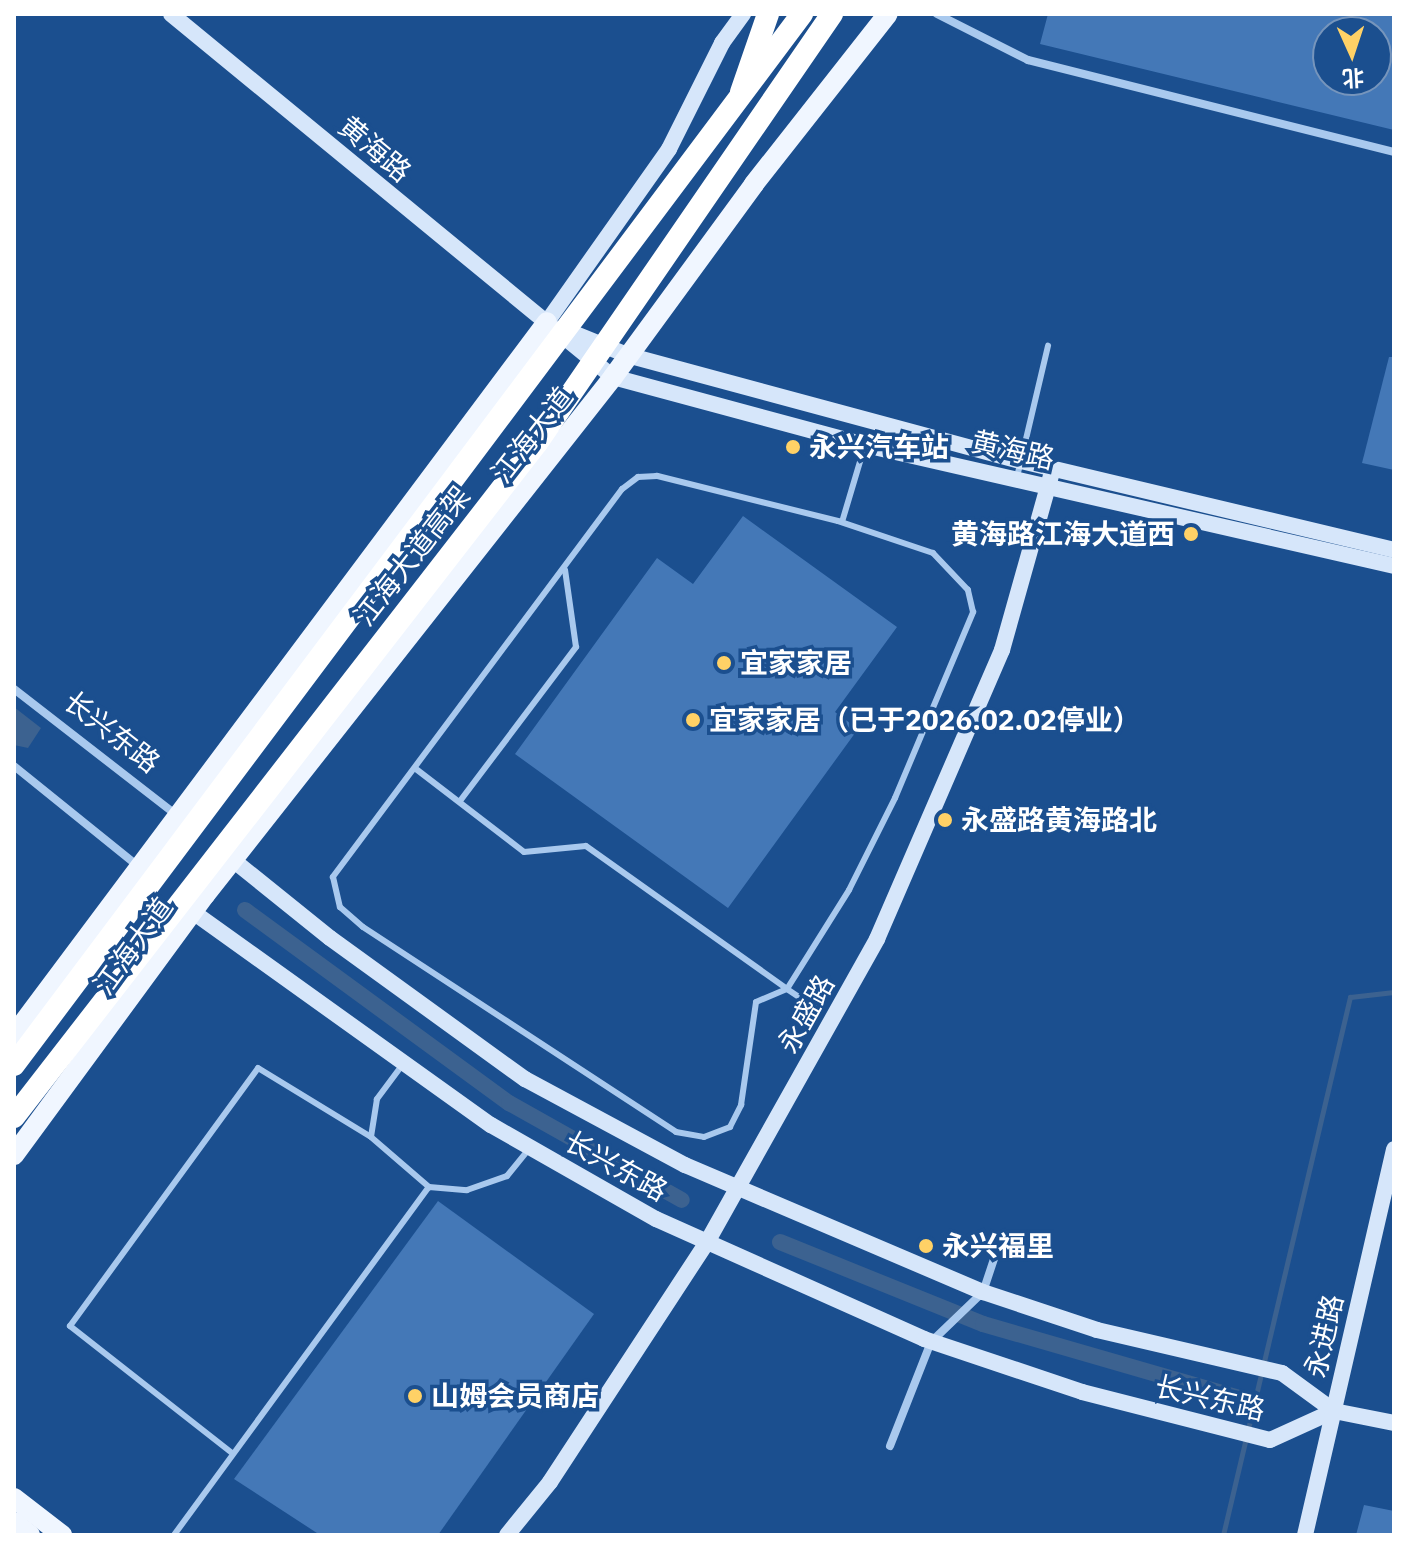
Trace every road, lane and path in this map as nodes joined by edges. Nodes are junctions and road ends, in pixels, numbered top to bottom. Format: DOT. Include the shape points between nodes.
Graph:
graph roads {
  1 [pos="171,14"];
  2 [pos="743,14"];
  3 [pos="768,14"];
  4 [pos="802,14"];
  5 [pos="832,14"];
  6 [pos="839,14"];
  7 [pos="888,14"];
  8 [pos="937,14"];
  9 [pos="819,33"];
  10 [pos="737,103"];
  11 [pos="1394,152"];
  12 [pos="547,322"];
  13 [pos="1048,346"];
  14 [pos="627,355"];
  15 [pos="613,377"];
  16 [pos="865,445"];
  17 [pos="1019,469"];
  18 [pos="1051,477"];
  19 [pos="842,522"];
  20 [pos="1394,550"];
  21 [pos="1394,566"];
  22 [pos="565,570"];
  23 [pos="14,689"];
  24 [pos="14,766"];
  25 [pos="416,769"];
  26 [pos="460,801"];
  27 [pos="179,816"];
  28 [pos="233,860"];
  29 [pos="140,868"];
  30 [pos="193,912"];
  31 [pos="787,989"];
  32 [pos="817,1009"];
  33 [pos="14,1035"];
  34 [pos="403,1064"];
  35 [pos="14,1065"];
  36 [pos="14,1117"];
  37 [pos="371,1137"];
  38 [pos="530,1147"];
  39 [pos="1394,1149"];
  40 [pos="14,1155"];
  41 [pos="429,1187"];
  42 [pos="737,1187"];
  43 [pos="706,1244"];
  44 [pos="997,1250"];
  45 [pos="983,1292"];
  46 [pos="931,1342"];
  47 [pos="1334,1411"];
  48 [pos="1394,1423"];
  49 [pos="890,1446"];
  50 [pos="232,1453"];
  51 [pos="14,1498"];
  52 [pos="14,1522"];
  53 [pos="30,1535"];
  54 [pos="62,1535"];
  55 [pos="174,1535"];
  56 [pos="507,1535"];
  57 [pos="1305,1535"];
  1 -- 12 [label="street, 黄海路"];
  2 -- 12 [label="street" via="722,43 669,149"];
  3 -- 10 [label="highway"];
  4 -- 10 [label="highway, 江海大道高架, bridge"];
  5 -- 9 [label="highway, 江海大道高架, bridge"];
  6 -- 9 [label="highway, bridge"];
  7 -- 14 [label="main road, 江海大道"];
  8 -- 11 [label="street" via="1028,60"];
  9 -- 36 [label="highway, 江海大道高架, bridge" via="537,443"];
  10 -- 35 [label="highway, 江海大道高架, bridge"];
  12 -- 14 [label="street, 黄海路"];
  12 -- 15 [label="street, 黄海路"];
  12 -- 27 [label="main road, 江海大道"];
  13 -- 17 [label="lane"];
  14 -- 15 [label="main road, 江海大道"];
  14 -- 17 [label="street, 黄海路"];
  15 -- 16 [label="street, 黄海路"];
  15 -- 28 [label="main road, 江海大道"];
  16 -- 17 [label="street, 黄海路"];
  16 -- 19 [label="lane"];
  17 -- 18 [label="street, 黄海路"];
  18 -- 20 [label="street, 黄海路"];
  18 -- 21 [label="street, 黄海路"];
  18 -- 42 [label="street, 永盛路" via="1002,650 963,750 877,939"];
  19 -- 22 [label="lane" via="657,476 638,477 622,489"];
  19 -- 31 [label="lane" via="933,553 968,590 973,612 895,798 849,890"];
  22 -- 25 [label="lane"];
  22 -- 26 [label="lane" via="576,647"];
  23 -- 27 [label="street, 长兴东路"];
  24 -- 29 [label="street"];
  25 -- 26 [label="lane"];
  25 -- 31 [label="lane" via="333,877 340,907 432,976 676,1132 704,1137 730,1127 741,1105 756,1002"];
  26 -- 31 [label="lane" via="524,852 586,846"];
  27 -- 29 [label="main road, 江海大道"];
  28 -- 30 [label="main road, 江海大道"];
  28 -- 42 [label="street, 长兴东路" via="330,938 525,1079 685,1165"];
  29 -- 33 [label="main road, 江海大道"];
  30 -- 34 [label="street, 长兴东路"];
  30 -- 40 [label="main road, 江海大道"];
  31 -- 32 [label="lane"];
  34 -- 37 [label="lane" via="377,1099"];
  34 -- 38 [label="street, 长兴东路"];
  37 -- 41 [label="lane"];
  37 -- 50 [label="lane" via="258,1068 70,1326"];
  38 -- 41 [label="lane" via="507,1176 467,1190"];
  38 -- 43 [label="street, 长兴东路"];
  39 -- 47 [label="street, 永进路"];
  41 -- 50 [label="lane"];
  42 -- 43 [label="street, 永盛路"];
  42 -- 45 [label="street, 长兴东路"];
  43 -- 46 [label="street, 长兴东路"];
  43 -- 56 [label="street, 永盛路" via="550,1482"];
  44 -- 45 [label="street"];
  45 -- 46 [label="street"];
  45 -- 47 [label="street, 长兴东路" via="1097,1330 1282,1373"];
  46 -- 47 [label="street, 长兴东路" via="1006,1370 1270,1440"];
  46 -- 49 [label="street"];
  47 -- 48 [label="street"];
  47 -- 57 [label="street, 永进路"];
  50 -- 55 [label="lane"];
  51 -- 54 [label="main road"];
  52 -- 53 [label="main road"];
}
